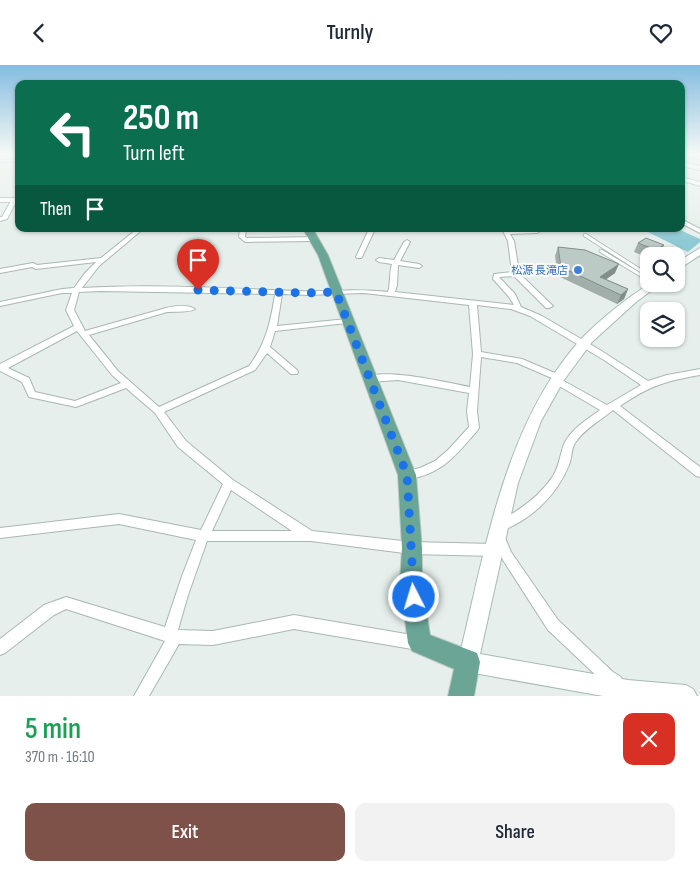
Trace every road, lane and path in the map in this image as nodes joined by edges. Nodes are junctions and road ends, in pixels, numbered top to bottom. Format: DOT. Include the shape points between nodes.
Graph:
graph roads {
  1 [pos="15,198"];
  2 [pos="15,200"];
  3 [pos="0,201"];
  4 [pos="0,219"];
  5 [pos="685,223"];
  6 [pos="700,231"];
  7 [pos="136,232"];
  8 [pos="243,232"];
  9 [pos="371,232"];
  10 [pos="507,232"];
  11 [pos="312,234"];
  12 [pos="585,235"];
  13 [pos="407,243"];
  14 [pos="601,251"];
  15 [pos="700,251"];
  16 [pos="359,257"];
  17 [pos="105,259"];
  18 [pos="378,260"];
  19 [pos="397,262"];
  20 [pos="685,262"];
  21 [pos="419,266"];
  22 [pos="640,270"];
  23 [pos="0,271"];
  24 [pos="535,273"];
  25 [pos="516,274"];
  26 [pos="640,275"];
  27 [pos="76,290"];
  28 [pos="336,292"];
  29 [pos="645,292"];
  30 [pos="279,293"];
  31 [pos="391,294"];
  32 [pos="0,304"];
  33 [pos="473,304"];
  34 [pos="548,306"];
  35 [pos="518,308"];
  36 [pos="191,309"];
  37 [pos="347,321"];
  38 [pos="273,329"];
  39 [pos="81,330"];
  40 [pos="585,345"];
  41 [pos="266,348"];
  42 [pos="477,354"];
  43 [pos="1,367"];
  44 [pos="294,373"];
  45 [pos="700,373"];
  46 [pos="369,379"];
  47 [pos="558,379"];
  48 [pos="126,384"];
  49 [pos="648,385"];
  50 [pos="473,391"];
  51 [pos="611,408"];
  52 [pos="158,411"];
  53 [pos="700,473"];
  54 [pos="407,475"];
  55 [pos="229,483"];
  56 [pos="498,530"];
  57 [pos="0,533"];
  58 [pos="202,536"];
  59 [pos="311,536"];
  60 [pos="412,548"];
  61 [pos="493,550"];
  62 [pos="172,636"];
  63 [pos="420,643"];
  64 [pos="0,648"];
  65 [pos="468,662"];
  66 [pos="629,693"];
  67 [pos="141,696"];
  68 [pos="461,696"];
  69 [pos="686,696"];
  1 -- 3 [label="street"];
  2 -- 4 [label="street" via="4,219"];
  5 -- 6 [label="street"];
  7 -- 17 [label="street"];
  8 -- 11 [label="street" via="245,240"];
  9 -- 16 [label="street"];
  10 -- 25 [label="street"];
  11 -- 28 [label="main road"];
  12 -- 22 [label="lane"];
  13 -- 19 [label="street"];
  14 -- 26 [label="lane"];
  15 -- 20 [label="street"];
  17 -- 23 [label="street"];
  17 -- 27 [label="street" via="89,272"];
  18 -- 19 [label="street"];
  19 -- 21 [label="street"];
  19 -- 31 [label="street"];
  24 -- 25 [label="street"];
  25 -- 34 [label="street"];
  25 -- 35 [label="street" via="496,275 496,279 517,301"];
  27 -- 30 [label="street" via="214,289"];
  27 -- 32 [label="street" via="47,292"];
  27 -- 39 [label="street" via="70,310"];
  28 -- 30 [label="street"];
  28 -- 31 [label="street"];
  28 -- 37 [label="main road"];
  29 -- 40 [label="street" via="600,327"];
  30 -- 38 [label="street"];
  31 -- 33 [label="street"];
  33 -- 35 [label="street"];
  33 -- 42 [label="street"];
  35 -- 40 [label="street"];
  36 -- 39 [label="street" via="166,310"];
  37 -- 38 [label="street"];
  37 -- 46 [label="main road"];
  38 -- 41 [label="street"];
  39 -- 43 [label="street"];
  39 -- 48 [label="street"];
  40 -- 47 [label="street"];
  40 -- 49 [label="street"];
  41 -- 44 [label="street"];
  41 -- 52 [label="street" via="252,368"];
  42 -- 47 [label="street" via="519,361"];
  42 -- 50 [label="street"];
  43 -- 48 [label="street" via="26,380 32,395 76,405"];
  45 -- 49 [label="street" via="671,377"];
  46 -- 50 [label="street" via="398,377"];
  46 -- 54 [label="main road"];
  47 -- 51 [label="street"];
  47 -- 56 [label="street" via="521,450"];
  48 -- 52 [label="street"];
  49 -- 51 [label="street"];
  50 -- 54 [label="street" via="474,428 437,467"];
  51 -- 53 [label="street"];
  51 -- 56 [label="street" via="583,427 570,442 563,467 548,491 527,513"];
  52 -- 55 [label="street" via="182,445"];
  54 -- 60 [label="main road"];
  55 -- 58 [label="street"];
  55 -- 59 [label="street"];
  56 -- 61 [label="street"];
  56 -- 66 [label="street" via="507,556 553,625"];
  57 -- 58 [label="street" via="119,519"];
  58 -- 59 [label="street"];
  58 -- 62 [label="street" via="180,595"];
  59 -- 60 [label="street"];
  60 -- 61 [label="street"];
  60 -- 63 [label="main road" via="411,582"];
  61 -- 65 [label="street"];
  62 -- 63 [label="street" via="213,638 294,622"];
  62 -- 64 [label="street" via="66,603 49,610"];
  62 -- 67 [label="street"];
  63 -- 65 [label="main road"];
  65 -- 66 [label="street"];
  65 -- 68 [label="main road"];
  66 -- 69 [label="street"];
}
